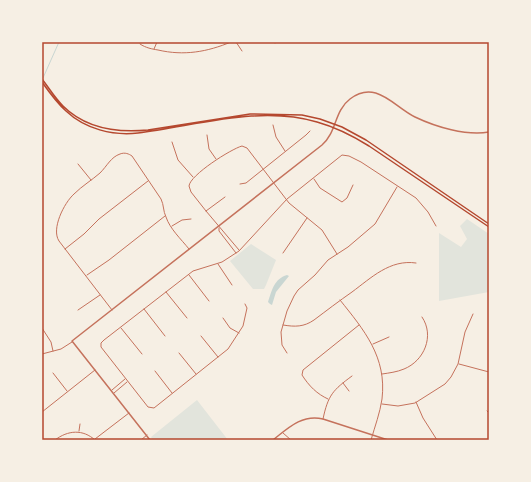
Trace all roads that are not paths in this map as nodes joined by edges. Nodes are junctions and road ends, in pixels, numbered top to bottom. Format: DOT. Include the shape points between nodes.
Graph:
graph roads {
  1 [pos="157,42"];
  2 [pos="231,42"];
  3 [pos="236,42"];
  4 [pos="140,44"];
  5 [pos="154,50"];
  6 [pos="242,51"];
  7 [pos="42,79"];
  8 [pos="42,82"];
  9 [pos="49,90"];
  10 [pos="335,124"];
  11 [pos="273,125"];
  12 [pos="334,128"];
  13 [pos="310,131"];
  14 [pos="489,132"];
  15 [pos="207,135"];
  16 [pos="172,142"];
  17 [pos="286,152"];
  18 [pos="217,160"];
  19 [pos="78,164"];
  20 [pos="263,169"];
  21 [pos="194,178"];
  22 [pos="314,179"];
  23 [pos="91,180"];
  24 [pos="148,181"];
  25 [pos="240,184"];
  26 [pos="274,184"];
  27 [pos="353,185"];
  28 [pos="398,186"];
  29 [pos="224,197"];
  30 [pos="286,199"];
  31 [pos="206,212"];
  32 [pos="165,216"];
  33 [pos="307,218"];
  34 [pos="191,219"];
  35 [pos="489,224"];
  36 [pos="171,226"];
  37 [pos="436,226"];
  38 [pos="218,227"];
  39 [pos="489,227"];
  40 [pos="65,249"];
  41 [pos="190,250"];
  42 [pos="239,251"];
  43 [pos="236,253"];
  44 [pos="283,253"];
  45 [pos="337,254"];
  46 [pos="218,263"];
  47 [pos="416,263"];
  48 [pos="188,274"];
  49 [pos="86,276"];
  50 [pos="232,285"];
  51 [pos="166,292"];
  52 [pos="100,294"];
  53 [pos="340,300"];
  54 [pos="209,301"];
  55 [pos="246,304"];
  56 [pos="144,309"];
  57 [pos="78,310"];
  58 [pos="112,310"];
  59 [pos="473,314"];
  60 [pos="422,317"];
  61 [pos="187,318"];
  62 [pos="223,318"];
  63 [pos="283,324"];
  64 [pos="360,325"];
  65 [pos="121,327"];
  66 [pos="42,328"];
  67 [pos="239,333"];
  68 [pos="165,336"];
  69 [pos="201,336"];
  70 [pos="389,337"];
  71 [pos="72,341"];
  72 [pos="373,345"];
  73 [pos="53,351"];
  74 [pos="178,353"];
  75 [pos="287,353"];
  76 [pos="42,354"];
  77 [pos="142,354"];
  78 [pos="219,358"];
  79 [pos="458,364"];
  80 [pos="95,370"];
  81 [pos="154,371"];
  82 [pos="489,372"];
  83 [pos="53,373"];
  84 [pos="382,374"];
  85 [pos="196,375"];
  86 [pos="352,376"];
  87 [pos="126,379"];
  88 [pos="128,381"];
  89 [pos="342,382"];
  90 [pos="112,390"];
  91 [pos="349,391"];
  92 [pos="68,392"];
  93 [pos="114,393"];
  94 [pos="173,394"];
  95 [pos="328,399"];
  96 [pos="416,402"];
  97 [pos="381,404"];
  98 [pos="488,411"];
  99 [pos="42,412"];
  100 [pos="129,413"];
  101 [pos="489,413"];
  102 [pos="323,419"];
  103 [pos="80,424"];
  104 [pos="78,432"];
  105 [pos="283,432"];
  106 [pos="372,434"];
  107 [pos="147,435"];
  108 [pos="55,440"];
  109 [pos="95,440"];
  110 [pos="141,440"];
  111 [pos="150,440"];
  112 [pos="273,440"];
  113 [pos="291,440"];
  114 [pos="371,440"];
  115 [pos="388,440"];
  116 [pos="437,440"];
  1 -- 5 [label="street"];
  2 -- 5 [label="street" via="195,53"];
  3 -- 6 [label="street"];
  4 -- 5 [label="street"];
  7 -- 9 [label="main road"];
  8 -- 9 [label="main road"];
  9 -- 10 [label="main road" via="79,118 95,126 112,130 135,132 261,114 302,115"];
  9 -- 12 [label="main road" via="74,118 94,128 118,133 152,132 256,116 308,119"];
  10 -- 12 [label="street"];
  10 -- 14 [label="street" via="340,110 347,102 357,95 369,92 383,95 412,115 442,126 470,133"];
  10 -- 35 [label="main road" via="366,140"];
  11 -- 17 [label="street" via="276,137"];
  12 -- 26 [label="street" via="326,142"];
  12 -- 39 [label="main road" via="369,146"];
  13 -- 17 [label="street"];
  15 -- 18 [label="street" via="209,149"];
  16 -- 21 [label="street" via="178,160"];
  17 -- 20 [label="street"];
  18 -- 20 [label="street" via="227,152 242,146 247,148"];
  18 -- 21 [label="street"];
  19 -- 23 [label="street"];
  20 -- 25 [label="street"];
  20 -- 26 [label="street"];
  21 -- 31 [label="street" via="189,185 191,192"];
  22 -- 27 [label="street" via="320,188 342,202 349,196"];
  22 -- 28 [label="street" via="340,156 346,155"];
  22 -- 30 [label="street"];
  23 -- 24 [label="street" via="120,154 130,155"];
  23 -- 40 [label="street" via="70,197 58,222 56,237"];
  24 -- 32 [label="street" via="163,202"];
  24 -- 40 [label="street"];
  26 -- 30 [label="street"];
  26 -- 38 [label="street"];
  28 -- 37 [label="street" via="419,201"];
  28 -- 45 [label="street" via="375,224"];
  29 -- 31 [label="street"];
  30 -- 33 [label="street"];
  30 -- 42 [label="street"];
  31 -- 38 [label="street"];
  32 -- 36 [label="street"];
  32 -- 49 [label="street"];
  33 -- 44 [label="street"];
  33 -- 45 [label="street" via="322,230"];
  34 -- 36 [label="street" via="182,220"];
  36 -- 41 [label="street"];
  38 -- 41 [label="street"];
  38 -- 42 [label="street"];
  38 -- 43 [label="street"];
  40 -- 49 [label="street"];
  41 -- 58 [label="street"];
  42 -- 43 [label="street"];
  43 -- 46 [label="street"];
  45 -- 63 [label="street" via="296,293"];
  46 -- 48 [label="street"];
  46 -- 50 [label="street"];
  47 -- 53 [label="street" via="410,262 382,270"];
  48 -- 51 [label="street"];
  48 -- 54 [label="street"];
  49 -- 52 [label="street"];
  51 -- 56 [label="street"];
  51 -- 61 [label="street"];
  52 -- 57 [label="street"];
  52 -- 58 [label="street"];
  53 -- 63 [label="street" via="306,325"];
  53 -- 64 [label="street"];
  55 -- 67 [label="street" via="246,316"];
  56 -- 65 [label="street"];
  56 -- 68 [label="street"];
  58 -- 71 [label="street"];
  59 -- 79 [label="street" via="465,332"];
  60 -- 84 [label="street" via="428,335 421,357 405,369"];
  62 -- 67 [label="street" via="230,328"];
  63 -- 75 [label="street" via="281,342"];
  64 -- 72 [label="street"];
  64 -- 95 [label="street" via="303,370 302,375 312,387"];
  65 -- 77 [label="street"];
  65 -- 87 [label="street" via="101,344"];
  66 -- 73 [label="street" via="51,342"];
  67 -- 78 [label="street"];
  69 -- 78 [label="street"];
  70 -- 72 [label="street"];
  71 -- 73 [label="street"];
  71 -- 80 [label="street"];
  72 -- 84 [label="street"];
  73 -- 76 [label="street"];
  74 -- 85 [label="street"];
  78 -- 85 [label="street"];
  79 -- 82 [label="street"];
  79 -- 96 [label="street" via="445,384"];
  80 -- 90 [label="street"];
  80 -- 92 [label="street"];
  81 -- 94 [label="street"];
  83 -- 92 [label="street"];
  84 -- 97 [label="street"];
  85 -- 94 [label="street"];
  86 -- 89 [label="street"];
  87 -- 88 [label="street"];
  87 -- 90 [label="street"];
  88 -- 93 [label="street"];
  88 -- 94 [label="street" via="150,408 154,408"];
  89 -- 91 [label="street"];
  89 -- 95 [label="street"];
  90 -- 93 [label="street"];
  92 -- 99 [label="street"];
  93 -- 100 [label="street"];
  95 -- 102 [label="street"];
  96 -- 97 [label="street" via="403,405"];
  96 -- 116 [label="street"];
  97 -- 106 [label="street"];
  98 -- 101 [label="street"];
  100 -- 107 [label="street"];
  100 -- 109 [label="street"];
  102 -- 105 [label="street" via="304,419"];
  102 -- 106 [label="street"];
  103 -- 104 [label="street"];
  104 -- 108 [label="street" via="65,434"];
  104 -- 109 [label="street"];
  105 -- 112 [label="street"];
  105 -- 113 [label="street"];
  106 -- 114 [label="street"];
  106 -- 115 [label="street"];
  107 -- 110 [label="street"];
  107 -- 111 [label="street"];
}
